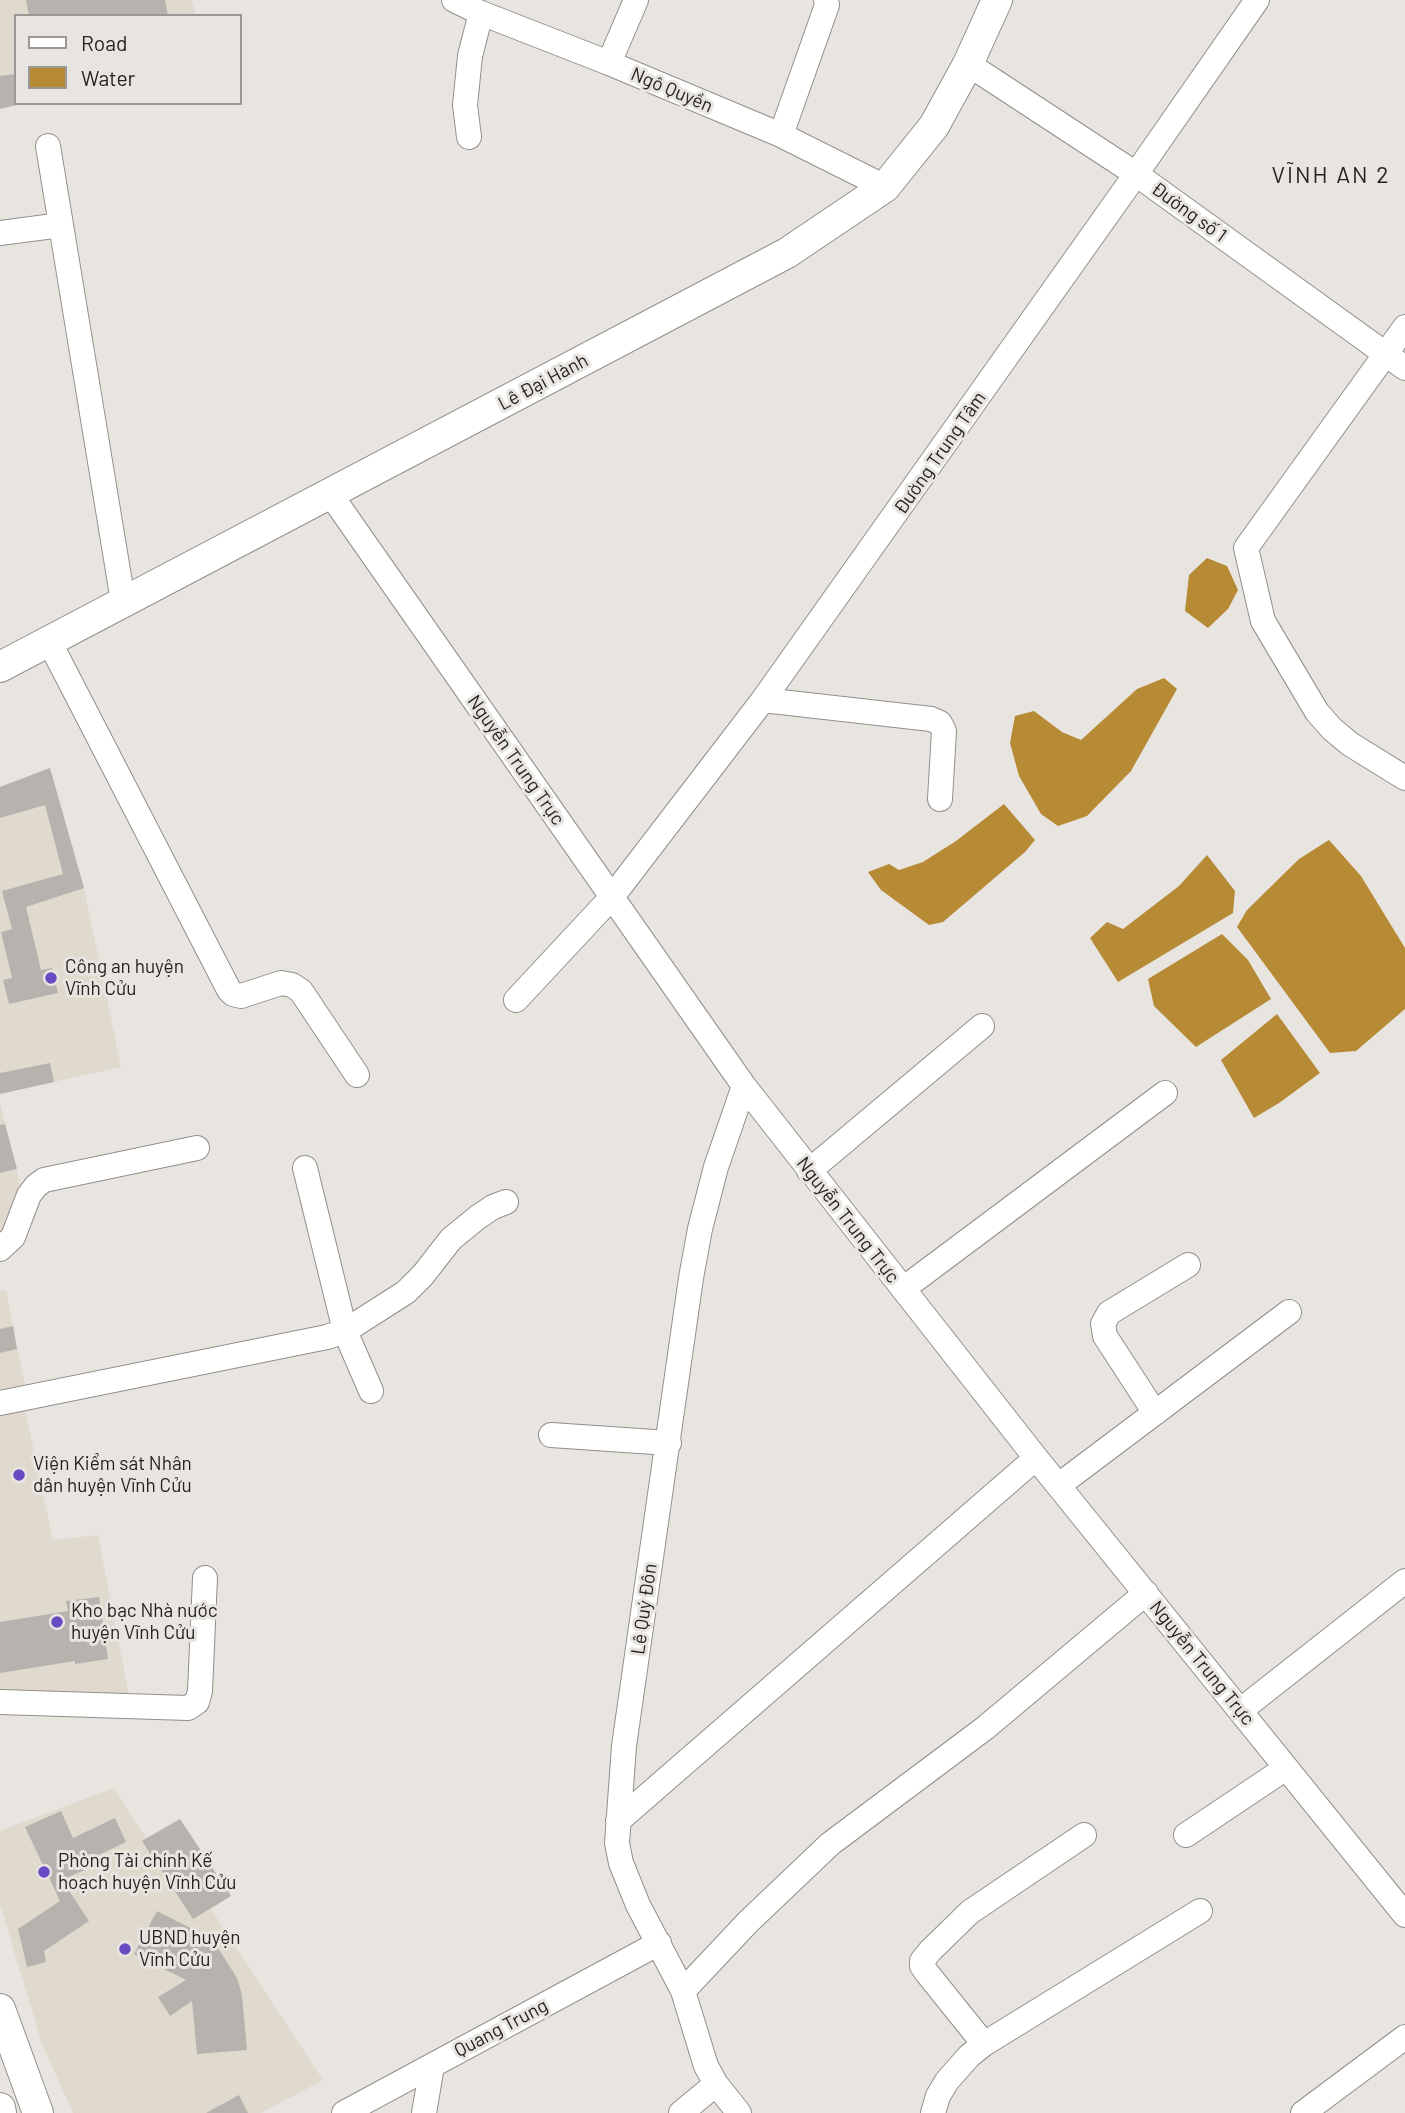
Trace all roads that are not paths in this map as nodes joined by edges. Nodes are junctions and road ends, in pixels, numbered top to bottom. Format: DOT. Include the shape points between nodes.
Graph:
graph roads {
  1 [pos="454,0"];
  2 [pos="636,0"];
  3 [pos="826,0"];
  4 [pos="996,0"];
  5 [pos="1257,0"];
  6 [pos="481,13"];
  7 [pos="609,63"];
  8 [pos="968,64"];
  9 [pos="781,135"];
  10 [pos="469,137"];
  11 [pos="48,146"];
  12 [pos="1136,174"];
  13 [pos="886,187"];
  14 [pos="61,225"];
  15 [pos="0,233"];
  16 [pos="1405,327"];
  17 [pos="1395,361"];
  18 [pos="331,495"];
  19 [pos="123,601"];
  20 [pos="49,640"];
  21 [pos="0,667"];
  22 [pos="763,700"];
  23 [pos="1405,778"];
  24 [pos="940,799"];
  25 [pos="612,897"];
  26 [pos="516,1000"];
  27 [pos="982,1026"];
  28 [pos="357,1075"];
  29 [pos="744,1086"];
  30 [pos="1165,1093"];
  31 [pos="197,1148"];
  32 [pos="304,1168"];
  33 [pos="809,1171"];
  34 [pos="506,1202"];
  35 [pos="0,1249"];
  36 [pos="1188,1265"];
  37 [pos="903,1289"];
  38 [pos="1289,1312"];
  39 [pos="345,1331"];
  40 [pos="371,1391"];
  41 [pos="0,1403"];
  42 [pos="1155,1413"];
  43 [pos="551,1435"];
  44 [pos="669,1443"];
  45 [pos="1035,1458"];
  46 [pos="1059,1485"];
  47 [pos="205,1578"];
  48 [pos="1405,1581"];
  49 [pos="1146,1593"];
  50 [pos="0,1702"];
  51 [pos="1241,1710"];
  52 [pos="1286,1768"];
  53 [pos="618,1821"];
  54 [pos="1084,1835"];
  55 [pos="1186,1836"];
  56 [pos="1200,1911"];
  57 [pos="1405,1915"];
  58 [pos="659,1942"];
  59 [pos="682,1991"];
  60 [pos="0,2009"];
  61 [pos="1405,2037"];
  62 [pos="984,2044"];
  63 [pos="432,2066"];
  64 [pos="716,2084"];
  65 [pos="38,2113"];
  66 [pos="344,2113"];
  67 [pos="424,2113"];
  68 [pos="681,2113"];
  69 [pos="739,2113"];
  70 [pos="933,2113"];
  71 [pos="1303,2113"];
  1 -- 6 [label="street, Ngô Quyền"];
  2 -- 7 [label="street"];
  3 -- 9 [label="street"];
  4 -- 8 [label="main road, Lê Đại Hành"];
  5 -- 12 [label="street, Đường Trung Tâm"];
  6 -- 7 [label="street, Ngô Quyền"];
  6 -- 10 [label="street" via="465,105"];
  7 -- 9 [label="street, Ngô Quyền"];
  8 -- 12 [label="street, Đường số 1"];
  8 -- 13 [label="main road, Lê Đại Hành" via="934,127"];
  9 -- 13 [label="street, Ngô Quyền"];
  11 -- 14 [label="street"];
  12 -- 17 [label="street, Đường số 1"];
  12 -- 22 [label="street, Đường Trung Tâm"];
  13 -- 18 [label="main road, Lê Đại Hành" via="787,253"];
  14 -- 15 [label="street"];
  14 -- 19 [label="street"];
  16 -- 17 [label="street"];
  17 -- 23 [label="street" via="1246,548 1263,621 1317,712 1341,737"];
  18 -- 19 [label="main road, Lê Đại Hành"];
  18 -- 25 [label="street, Nguyễn Trung Trực"];
  19 -- 20 [label="main road, Lê Đại Hành"];
  20 -- 21 [label="main road, Lê Đại Hành"];
  20 -- 28 [label="street" via="229,990 241,996 281,983 292,985 301,991"];
  22 -- 24 [label="street" via="940,723 944,731"];
  22 -- 25 [label="street, Đường Trung Tâm"];
  25 -- 26 [label="street, Đường Trung Tâm"];
  25 -- 29 [label="street, Nguyễn Trung Trực"];
  27 -- 33 [label="street"];
  29 -- 33 [label="street, Nguyễn Trung Trực"];
  29 -- 44 [label="street, Lê Quý Đôn" via="700,1229"];
  30 -- 37 [label="street"];
  31 -- 35 [label="street" via="44,1180 29,1195 13,1237"];
  32 -- 39 [label="street"];
  33 -- 37 [label="street, Nguyễn Trung Trực"];
  34 -- 39 [label="street" via="478,1217 451,1240 406,1292"];
  36 -- 42 [label="street" via="1109,1313 1103,1324 1105,1336"];
  37 -- 45 [label="street, Nguyễn Trung Trực"];
  38 -- 42 [label="street"];
  39 -- 40 [label="street"];
  39 -- 41 [label="street"];
  42 -- 46 [label="street"];
  43 -- 44 [label="street"];
  44 -- 53 [label="street, Lê Quý Đôn" via="624,1746"];
  45 -- 46 [label="street, Nguyễn Trung Trực"];
  45 -- 53 [label="street"];
  46 -- 49 [label="street, Nguyễn Trung Trực"];
  47 -- 50 [label="street" via="200,1691 197,1702 188,1708"];
  48 -- 51 [label="street"];
  49 -- 51 [label="street, Nguyễn Trung Trực"];
  49 -- 59 [label="street" via="985,1728 830,1844"];
  51 -- 52 [label="street, Nguyễn Trung Trực"];
  52 -- 55 [label="street"];
  52 -- 57 [label="street, Nguyễn Trung Trực"];
  53 -- 58 [label="street, Lê Quý Đôn" via="621,1863"];
  54 -- 62 [label="street" via="970,1912 922,1961"];
  56 -- 62 [label="street"];
  58 -- 59 [label="street, Lê Quý Đôn"];
  58 -- 63 [label="street, Quang Trung"];
  59 -- 64 [label="street, Lê Quý Đôn"];
  60 -- 65 [label="main road"];
  61 -- 71 [label="street"];
  62 -- 70 [label="street" via="947,2081"];
  63 -- 66 [label="street, Quang Trung"];
  63 -- 67 [label="street"];
  64 -- 68 [label="street"];
  64 -- 69 [label="street, Lê Quý Đôn"];
}
